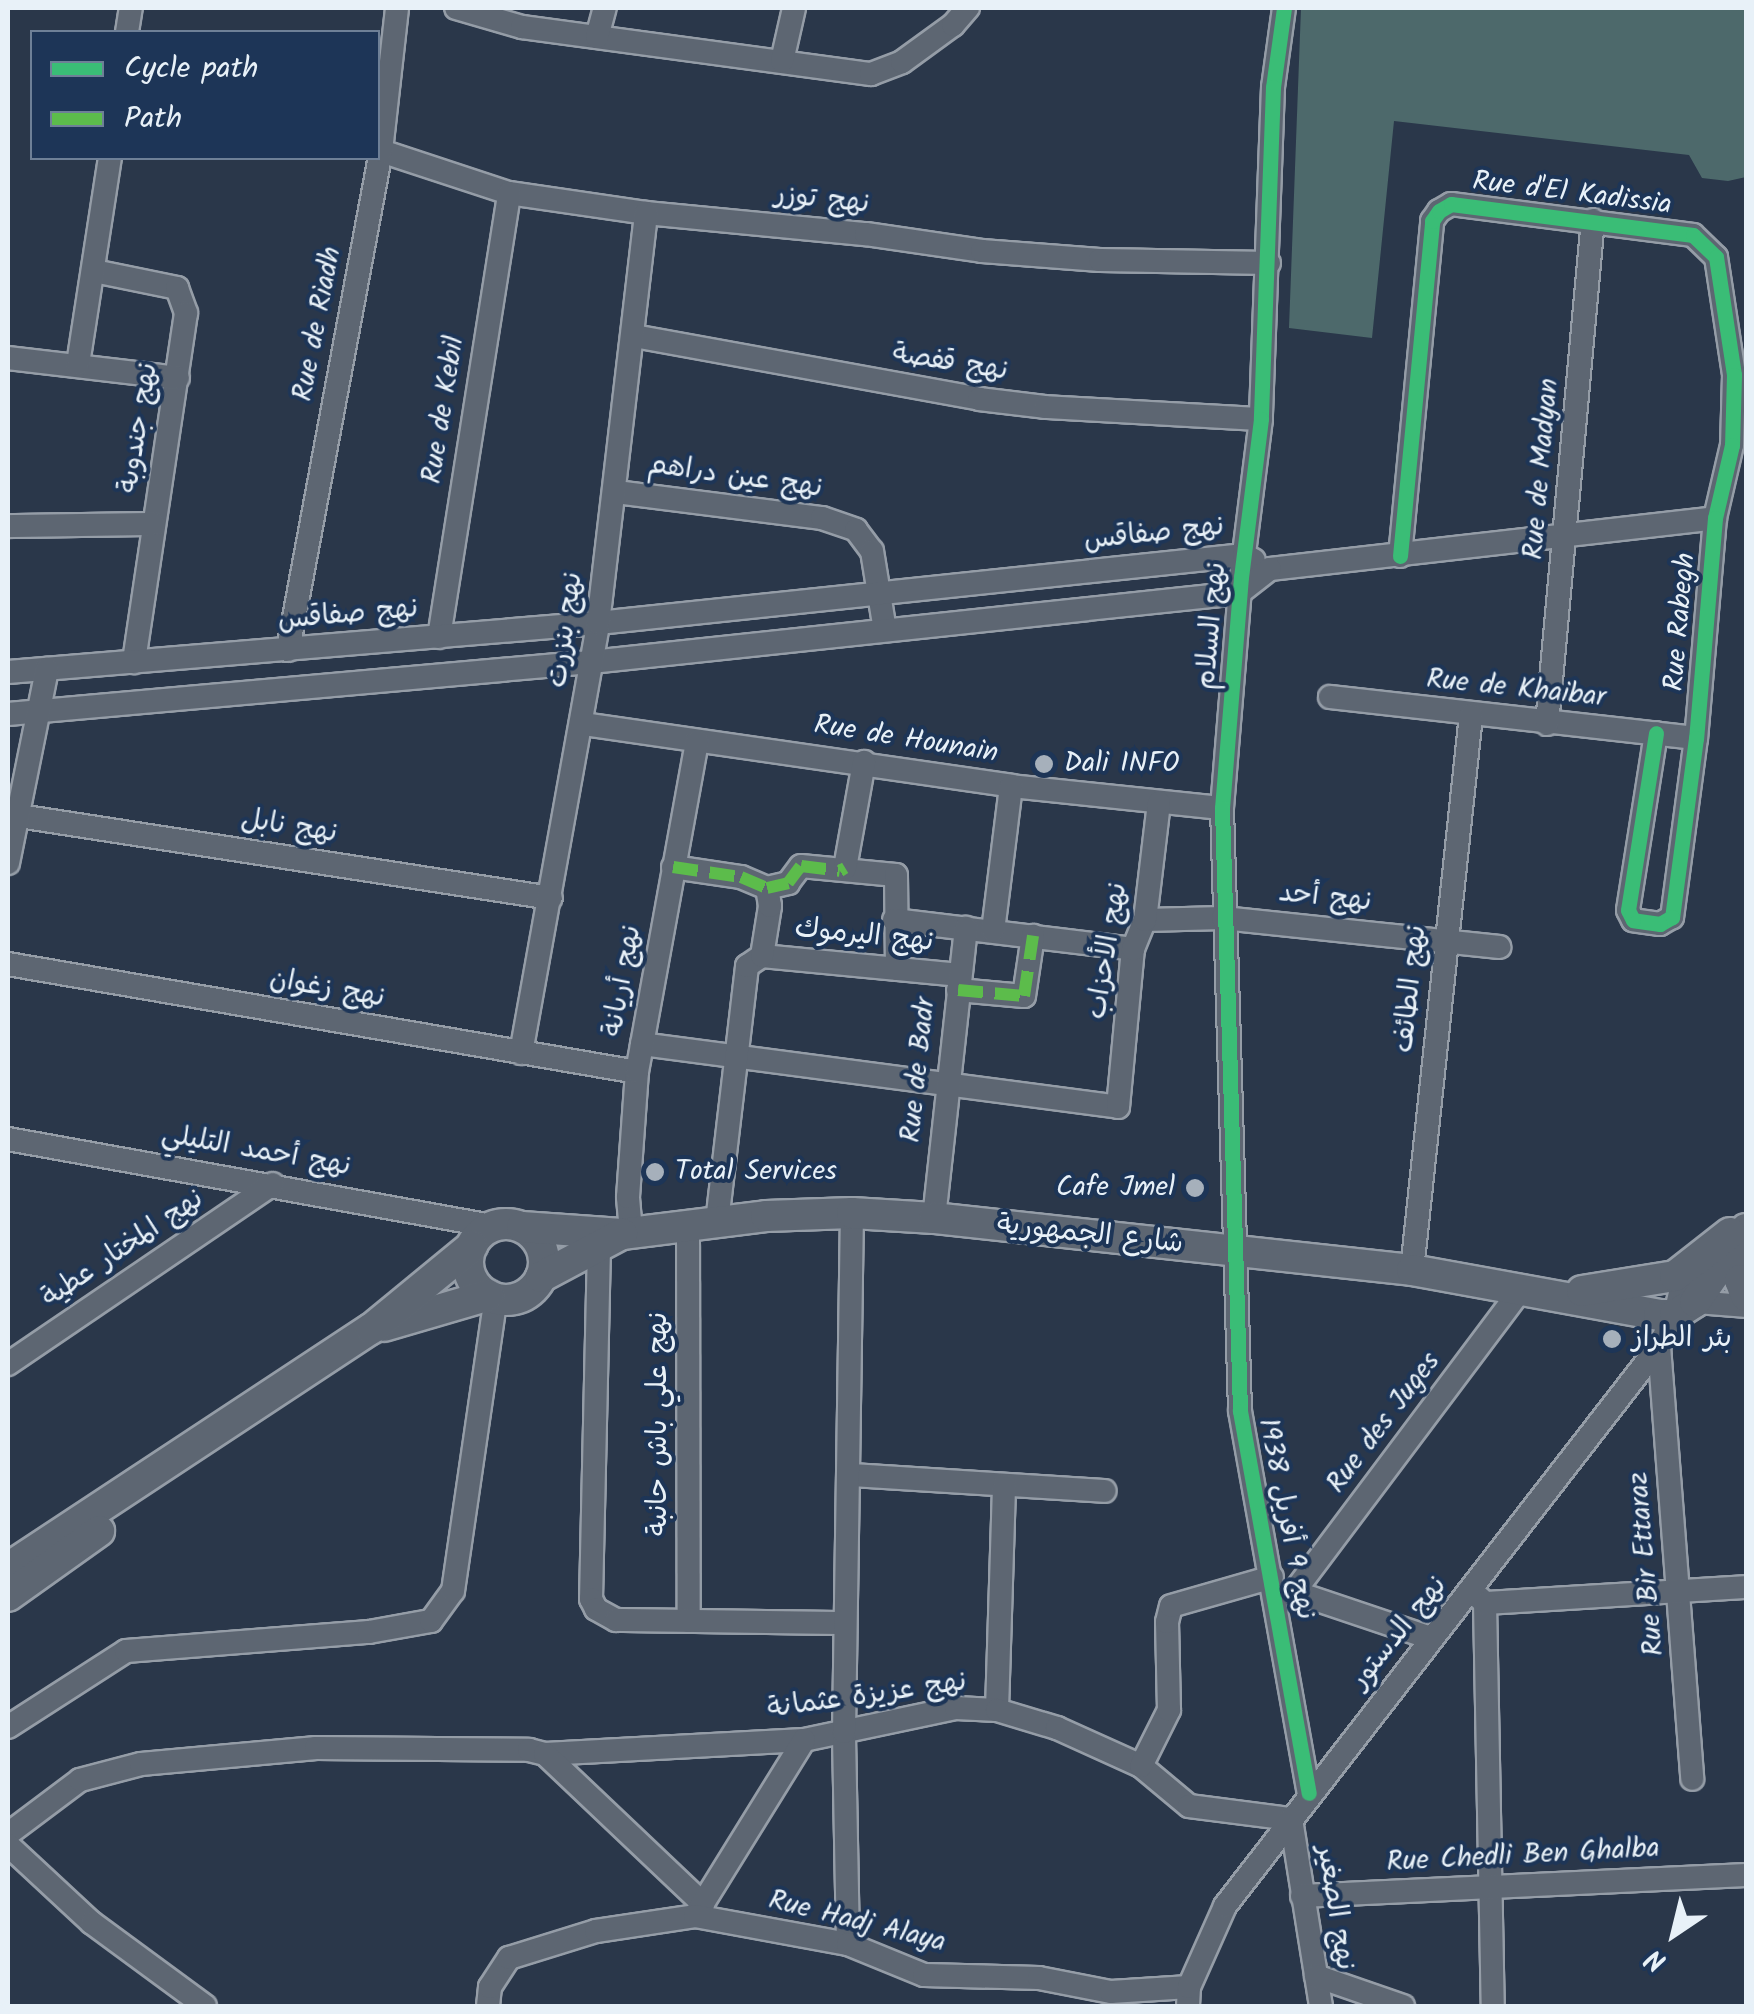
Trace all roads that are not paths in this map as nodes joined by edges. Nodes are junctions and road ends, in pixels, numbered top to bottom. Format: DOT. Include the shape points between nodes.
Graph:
graph roads {
  1 [pos="396,8"];
  2 [pos="456,8"];
  3 [pos="605,8"];
  4 [pos="794,8"];
  5 [pos="968,8"];
  6 [pos="1284,8"];
  7 [pos="597,37"];
  8 [pos="782,61"];
  9 [pos="380,142"];
  10 [pos="380,150"];
  11 [pos="110,160"];
  12 [pos="377,160"];
  13 [pos="509,193"];
  14 [pos="646,213"];
  15 [pos="1593,220"];
  16 [pos="1269,263"];
  17 [pos="94,271"];
  18 [pos="634,336"];
  19 [pos="8,358"];
  20 [pos="78,364"];
  21 [pos="178,378"];
  22 [pos="1261,419"];
  23 [pos="1739,445"];
  24 [pos="616,492"];
  25 [pos="1716,518"];
  26 [pos="154,524"];
  27 [pos="8,526"];
  28 [pos="1567,536"];
  29 [pos="1244,555"];
  30 [pos="1400,556"];
  31 [pos="1270,568"];
  32 [pos="880,592"];
  33 [pos="1239,593"];
  34 [pos="598,623"];
  35 [pos="885,630"];
  36 [pos="439,637"];
  37 [pos="288,650"];
  38 [pos="134,662"];
  39 [pos="591,662"];
  40 [pos="47,669"];
  41 [pos="8,672"];
  42 [pos="1330,697"];
  43 [pos="38,711"];
  44 [pos="8,714"];
  45 [pos="1471,714"];
  46 [pos="583,724"];
  47 [pos="1548,724"];
  48 [pos="1656,733"];
  49 [pos="1696,738"];
  50 [pos="697,742"];
  51 [pos="864,762"];
  52 [pos="1011,786"];
  53 [pos="1159,803"];
  54 [pos="1222,808"];
  55 [pos="19,816"];
  56 [pos="8,864"];
  57 [pos="673,867"];
  58 [pos="845,868"];
  59 [pos="767,888"];
  60 [pos="551,898"];
  61 [pos="1224,918"];
  62 [pos="894,920"];
  63 [pos="1145,920"];
  64 [pos="966,928"];
  65 [pos="993,931"];
  66 [pos="1034,936"];
  67 [pos="1446,941"];
  68 [pos="1499,947"];
  69 [pos="1134,949"];
  70 [pos="762,956"];
  71 [pos="8,964"];
  72 [pos="898,969"];
  73 [pos="959,983"];
  74 [pos="642,1044"];
  75 [pos="521,1052"];
  76 [pos="736,1057"];
  77 [pos="637,1072"];
  78 [pos="946,1088"];
  79 [pos="8,1139"];
  80 [pos="273,1184"];
  81 [pos="852,1212"];
  82 [pos="934,1218"];
  83 [pos="703,1224"];
  84 [pos="1744,1229"];
  85 [pos="496,1233"];
  86 [pos="618,1238"];
  87 [pos="1237,1251"];
  88 [pos="1412,1270"];
  89 [pos="1685,1272"];
  90 [pos="541,1277"];
  91 [pos="1521,1290"];
  92 [pos="1556,1294"];
  93 [pos="1746,1296"];
  94 [pos="493,1297"];
  95 [pos="1746,1306"];
  96 [pos="1685,1308"];
  97 [pos="372,1329"];
  98 [pos="1659,1346"];
  99 [pos="8,1364"];
  100 [pos="194,1445"];
  101 [pos="850,1476"];
  102 [pos="1004,1485"];
  103 [pos="1104,1491"];
  104 [pos="12,1565"];
  105 [pos="1746,1587"];
  106 [pos="1281,1588"];
  107 [pos="1680,1590"];
  108 [pos="8,1596"];
  109 [pos="1478,1597"];
  110 [pos="689,1621"];
  111 [pos="845,1623"];
  112 [pos="1431,1638"];
  113 [pos="997,1710"];
  114 [pos="8,1727"];
  115 [pos="844,1732"];
  116 [pos="804,1740"];
  117 [pos="545,1754"];
  118 [pos="1142,1766"];
  119 [pos="1692,1779"];
  120 [pos="1309,1793"];
  121 [pos="1290,1819"];
  122 [pos="8,1834"];
  123 [pos="8,1845"];
  124 [pos="1746,1875"];
  125 [pos="1494,1886"];
  126 [pos="1302,1896"];
  127 [pos="699,1910"];
  128 [pos="848,1944"];
  129 [pos="1316,1976"];
  130 [pos="1185,2000"];
  131 [pos="205,2006"];
  132 [pos="488,2006"];
  133 [pos="1321,2006"];
  134 [pos="1402,2006"];
  135 [pos="1493,2006"];
  1 -- 9 [label="street, Rue de Riadh"];
  2 -- 7 [label="street" via="522,28"];
  3 -- 7 [label="street"];
  4 -- 8 [label="street"];
  5 -- 8 [label="street" via="884,72"];
  6 -- 16 [label="street, نهج السلام" via="1273,87"];
  7 -- 8 [label="street"];
  10 -- 13 [label="street, نهج توزر"];
  11 -- 17 [label="street"];
  12 -- 37 [label="street, Rue de Riadh"];
  13 -- 14 [label="street, نهج توزر"];
  13 -- 36 [label="street, Rue de Kebil"];
  14 -- 16 [label="street, نهج توزر" via="982,251"];
  14 -- 18 [label="street, نهج بنزرت"];
  15 -- 23 [label="street, Rue d'El Kadissia" via="1693,235 1710,246 1734,376"];
  15 -- 28 [label="street, Rue de Madyan"];
  15 -- 30 [label="street, Rue d'El Kadissia" via="1451,204 1432,221"];
  16 -- 22 [label="street, نهج السلام"];
  17 -- 20 [label="street"];
  17 -- 21 [label="street, نهج جندوبة" via="170,284 181,292 186,313"];
  18 -- 22 [label="street, نهج قفصة" via="1045,408"];
  18 -- 24 [label="street, نهج بنزرت"];
  19 -- 20 [label="street"];
  20 -- 21 [label="street"];
  21 -- 26 [label="street, نهج جندوبة"];
  22 -- 29 [label="street, نهج السلام"];
  23 -- 25 [label="street, Rue d'El Kadissia"];
  24 -- 32 [label="street, نهج عين دراهم" via="845,524 867,540"];
  24 -- 34 [label="street, نهج بنزرت"];
  25 -- 28 [label="street"];
  25 -- 49 [label="street, Rue Rabegh"];
  26 -- 27 [label="street"];
  26 -- 38 [label="street, نهج جندوبة"];
  28 -- 30 [label="street"];
  28 -- 47 [label="street, Rue de Madyan"];
  29 -- 31 [label="street, نهج صفاقس"];
  29 -- 32 [label="street, نهج صفاقس"];
  29 -- 33 [label="street, نهج السلام"];
  30 -- 31 [label="street"];
  31 -- 33 [label="street"];
  32 -- 34 [label="street, نهج صفاقس"];
  32 -- 35 [label="street, نهج عين دراهم"];
  33 -- 35 [label="street"];
  33 -- 54 [label="street, نهج السلام"];
  34 -- 36 [label="street, نهج صفاقس"];
  34 -- 39 [label="street, نهج بنزرت"];
  35 -- 39 [label="street"];
  36 -- 37 [label="street, نهج صفاقس"];
  37 -- 38 [label="street, نهج صفاقس"];
  38 -- 40 [label="street, نهج صفاقس"];
  39 -- 43 [label="street"];
  39 -- 46 [label="street, نهج بنزرت"];
  40 -- 41 [label="street, نهج صفاقس"];
  40 -- 43 [label="street"];
  42 -- 45 [label="street, Rue de Khaibar"];
  43 -- 44 [label="street"];
  43 -- 55 [label="street"];
  45 -- 47 [label="street, Rue de Khaibar"];
  45 -- 67 [label="street, نهج الطائف"];
  46 -- 50 [label="street, Rue de Hounain"];
  46 -- 60 [label="street, نهج بنزرت"];
  47 -- 48 [label="street, Rue de Khaibar"];
  48 -- 49 [label="street, Rue de Khaibar"];
  48 -- 49 [label="street, Rue Rabegh" via="1628,910 1633,920 1660,924 1672,917"];
  50 -- 51 [label="street, Rue de Hounain"];
  50 -- 57 [label="street, نهج أريانة"];
  51 -- 52 [label="street, Rue de Hounain"];
  51 -- 58 [label="street"];
  52 -- 53 [label="street, Rue de Hounain"];
  52 -- 65 [label="street"];
  53 -- 54 [label="street, Rue de Hounain"];
  53 -- 63 [label="street, نهج الأحزاب"];
  54 -- 61 [label="street, نهج السلام"];
  55 -- 56 [label="street"];
  55 -- 60 [label="street, نهج نابل"];
  57 -- 59 [label="street" via="741,877"];
  57 -- 74 [label="street, نهج أريانة"];
  58 -- 59 [label="street" via="801,866 788,883"];
  58 -- 62 [label="street" via="896,875"];
  59 -- 70 [label="street, نهج علي باش حانبة"];
  60 -- 75 [label="street, نهج بنزرت"];
  61 -- 63 [label="street, نهج أحد"];
  61 -- 67 [label="street, نهج أحد"];
  61 -- 87 [label="street, نهج السلام"];
  62 -- 64 [label="street"];
  62 -- 72 [label="street"];
  63 -- 69 [label="street, نهج الأحزاب"];
  64 -- 65 [label="street"];
  64 -- 73 [label="street, Rue de Badr"];
  65 -- 66 [label="street"];
  66 -- 69 [label="street"];
  66 -- 73 [label="street, نهج اليرموك" via="1024,996"];
  67 -- 68 [label="street, نهج أحد"];
  67 -- 88 [label="street, نهج الطائف"];
  69 -- 78 [label="street, نهج الأحزاب" via="1118,1107"];
  70 -- 72 [label="street, نهج اليرموك"];
  70 -- 76 [label="street, نهج علي باش حانبة" via="747,966"];
  71 -- 75 [label="street, نهج زغوان"];
  72 -- 73 [label="street, نهج اليرموك"];
  73 -- 78 [label="street, Rue de Badr"];
  74 -- 76 [label="street"];
  74 -- 77 [label="street, نهج أريانة"];
  75 -- 77 [label="street, نهج زغوان"];
  76 -- 78 [label="street"];
  76 -- 83 [label="street, نهج علي باش حانبة"];
  77 -- 86 [label="street, نهج أريانة" via="628,1197"];
  78 -- 82 [label="street, Rue de Badr"];
  79 -- 80 [label="street, نهج أحمد التليلي"];
  80 -- 85 [label="street, نهج أحمد التليلي"];
  80 -- 99 [label="street, نهج المختار عطية"];
  81 -- 82 [label="main road, شارع الجمهورية"];
  81 -- 83 [label="main road, شارع الجمهورية"];
  81 -- 101 [label="street"];
  82 -- 87 [label="main road, شارع الجمهورية"];
  83 -- 86 [label="main road, شارع الجمهورية"];
  83 -- 110 [label="street, نهج علي باش حانبة"];
  84 -- 89 [label="main road"];
  84 -- 93 [label="main road" via="1740,1280"];
  84 -- 96 [label="main road"];
  85 -- 86 [label="main road"];
  85 -- 90 [label="main road" via="532,1234 544,1254"];
  85 -- 94 [label="main road" via="469,1268"];
  85 -- 97 [label="main road"];
  86 -- 90 [label="main road"];
  86 -- 110 [label="street, نهج أريانة" via="591,1599 604,1617 616,1620"];
  87 -- 88 [label="main road, شارع الجمهورية"];
  87 -- 106 [label="street, نهج 9 أفريل 1938" via="1242,1430"];
  88 -- 91 [label="main road, شارع الجمهورية"];
  89 -- 92 [label="main road"];
  89 -- 96 [label="street, نهج الدستور"];
  90 -- 94 [label="main road" via="518,1298"];
  91 -- 92 [label="main road, شارع الجمهورية"];
  91 -- 106 [label="street, Rue des Juges"];
  92 -- 96 [label="main road" via="1637,1313"];
  94 -- 97 [label="main road"];
  94 -- 114 [label="street" via="453,1591 431,1621 369,1632 126,1650"];
  95 -- 96 [label="street"];
  96 -- 98 [label="street, نهج الدستور"];
  97 -- 100 [label="main road"];
  98 -- 107 [label="street, Rue Bir Ettaraz"];
  98 -- 109 [label="street, نهج الدستور"];
  100 -- 104 [label="main road"];
  100 -- 108 [label="main road" via="97,1532"];
  101 -- 102 [label="street"];
  101 -- 111 [label="street"];
  102 -- 103 [label="street"];
  102 -- 113 [label="street"];
  105 -- 107 [label="street"];
  106 -- 112 [label="street"];
  106 -- 118 [label="street" via="1171,1606 1169,1710"];
  106 -- 120 [label="street, نهج 9 أفريل 1938"];
  107 -- 109 [label="street"];
  107 -- 119 [label="street, Rue Bir Ettaraz"];
  109 -- 112 [label="street, نهج الدستور"];
  109 -- 125 [label="street"];
  110 -- 111 [label="street"];
  111 -- 115 [label="street"];
  112 -- 120 [label="street, نهج الدستور"];
  113 -- 115 [label="street, نهج عزيزة عثمانة" via="911,1714"];
  113 -- 118 [label="street, نهج عزيزة عثمانة"];
  115 -- 116 [label="street, نهج عزيزة عثمانة"];
  115 -- 128 [label="street"];
  116 -- 117 [label="street, نهج عزيزة عثمانة"];
  116 -- 127 [label="street"];
  117 -- 122 [label="street, نهج عزيزة عثمانة" via="316,1748 140,1764 80,1780"];
  117 -- 127 [label="street"];
  118 -- 121 [label="street, نهج عزيزة عثمانة" via="1189,1806"];
  120 -- 121 [label="street, نهج الدستور"];
  121 -- 126 [label="street, نهج الصغير"];
  121 -- 130 [label="street, نهج الدستور" via="1225,1906"];
  123 -- 131 [label="street" via="64,1900"];
  124 -- 125 [label="street, Rue Chedli Ben Ghalba"];
  125 -- 126 [label="street, Rue Chedli Ben Ghalba"];
  125 -- 135 [label="street"];
  126 -- 129 [label="street, نهج الصغير"];
  127 -- 128 [label="street, Rue Hadj Alaya"];
  127 -- 132 [label="street, Rue Hadj Alaya" via="509,1958 497,1971"];
  128 -- 130 [label="street, Rue Hadj Alaya" via="924,1974 1039,1978"];
  129 -- 133 [label="street, نهج الصغير"];
  129 -- 134 [label="street"];
}
